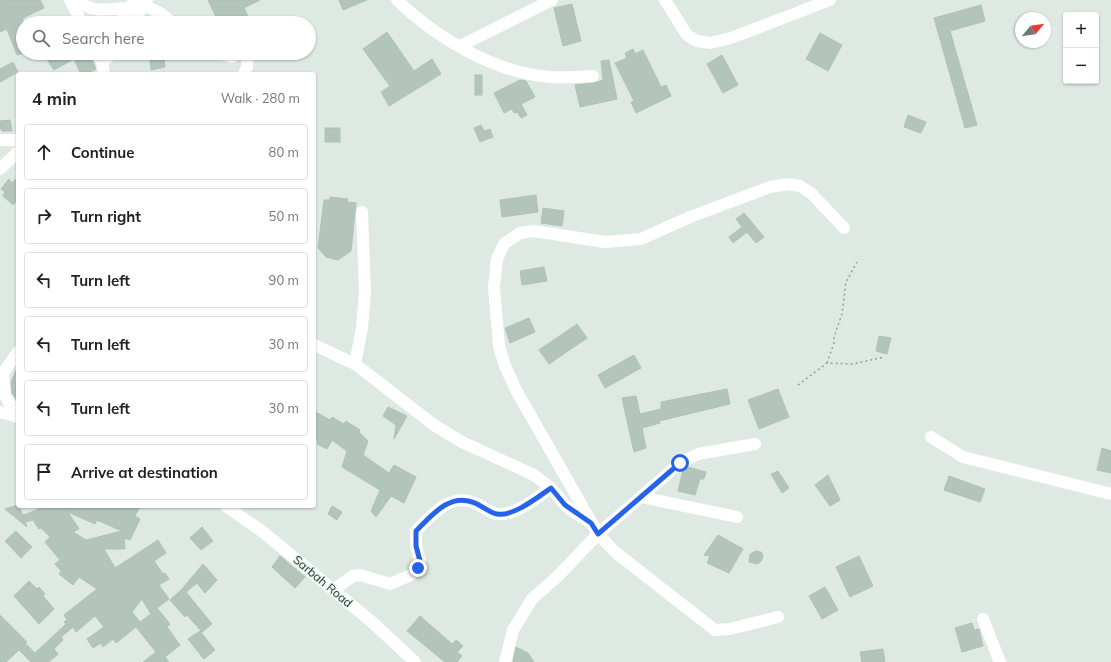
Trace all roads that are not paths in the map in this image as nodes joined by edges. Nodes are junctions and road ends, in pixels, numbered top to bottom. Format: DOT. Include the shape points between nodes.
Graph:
graph roads {
  1 [pos="70,0"];
  2 [pos="76,0"];
  3 [pos="398,0"];
  4 [pos="552,0"];
  5 [pos="665,0"];
  6 [pos="830,0"];
  7 [pos="139,3"];
  8 [pos="78,16"];
  9 [pos="126,16"];
  10 [pos="135,16"];
  11 [pos="164,16"];
  12 [pos="460,46"];
  13 [pos="248,60"];
  14 [pos="245,72"];
  15 [pos="593,76"];
  16 [pos="0,140"];
  17 [pos="16,140"];
  18 [pos="16,154"];
  19 [pos="0,169"];
  20 [pos="362,212"];
  21 [pos="844,228"];
  22 [pos="316,346"];
  23 [pos="16,355"];
  24 [pos="355,364"];
  25 [pos="2,375"];
  26 [pos="0,412"];
  27 [pos="16,414"];
  28 [pos="16,416"];
  29 [pos="931,437"];
  30 [pos="755,444"];
  31 [pos="551,488"];
  32 [pos="1111,494"];
  33 [pos="641,497"];
  34 [pos="229,508"];
  35 [pos="737,517"];
  36 [pos="591,523"];
  37 [pos="598,534"];
  38 [pos="333,590"];
  39 [pos="778,616"];
  40 [pos="983,619"];
  41 [pos="415,662"];
  42 [pos="505,662"];
  43 [pos="1000,662"];
  1 -- 8 [label="street"];
  2 -- 7 [label="street" via="88,8 102,11"];
  3 -- 12 [label="street" via="416,18"];
  4 -- 12 [label="street"];
  5 -- 6 [label="street" via="687,35 697,41 710,43 731,38"];
  7 -- 9 [label="street"];
  7 -- 10 [label="street"];
  7 -- 11 [label="street"];
  12 -- 15 [label="street" via="480,58 513,69 550,77"];
  13 -- 14 [label="street"];
  16 -- 17 [label="street"];
  18 -- 19 [label="street"];
  20 -- 24 [label="street" via="365,291 362,328"];
  21 -- 36 [label="street" via="811,193 800,186 788,184 770,187 690,217 641,239 605,242 534,231 520,233 504,244 497,259 494,286 498,340 504,366"];
  22 -- 24 [label="street"];
  23 -- 25 [label="street"];
  24 -- 31 [label="street" via="434,425 462,442 534,476"];
  25 -- 27 [label="street" via="6,396"];
  26 -- 28 [label="street"];
  29 -- 32 [label="street" via="963,457"];
  30 -- 33 [label="street" via="698,454 680,463"];
  31 -- 36 [label="street" via="565,505"];
  31 -- 38 [label="street" via="528,504 503,514 496,514 474,502 459,500 444,504 416,531 420,561 411,576 390,584 360,575 353,576"];
  33 -- 35 [label="street"];
  33 -- 37 [label="street"];
  34 -- 38 [label="street, Sarbah Road" via="263,532"];
  36 -- 37 [label="street"];
  37 -- 39 [label="street" via="615,552 715,630 730,629"];
  37 -- 42 [label="street" via="532,599 513,630"];
  38 -- 41 [label="street, Sarbah Road"];
  40 -- 43 [label="street"];
}
